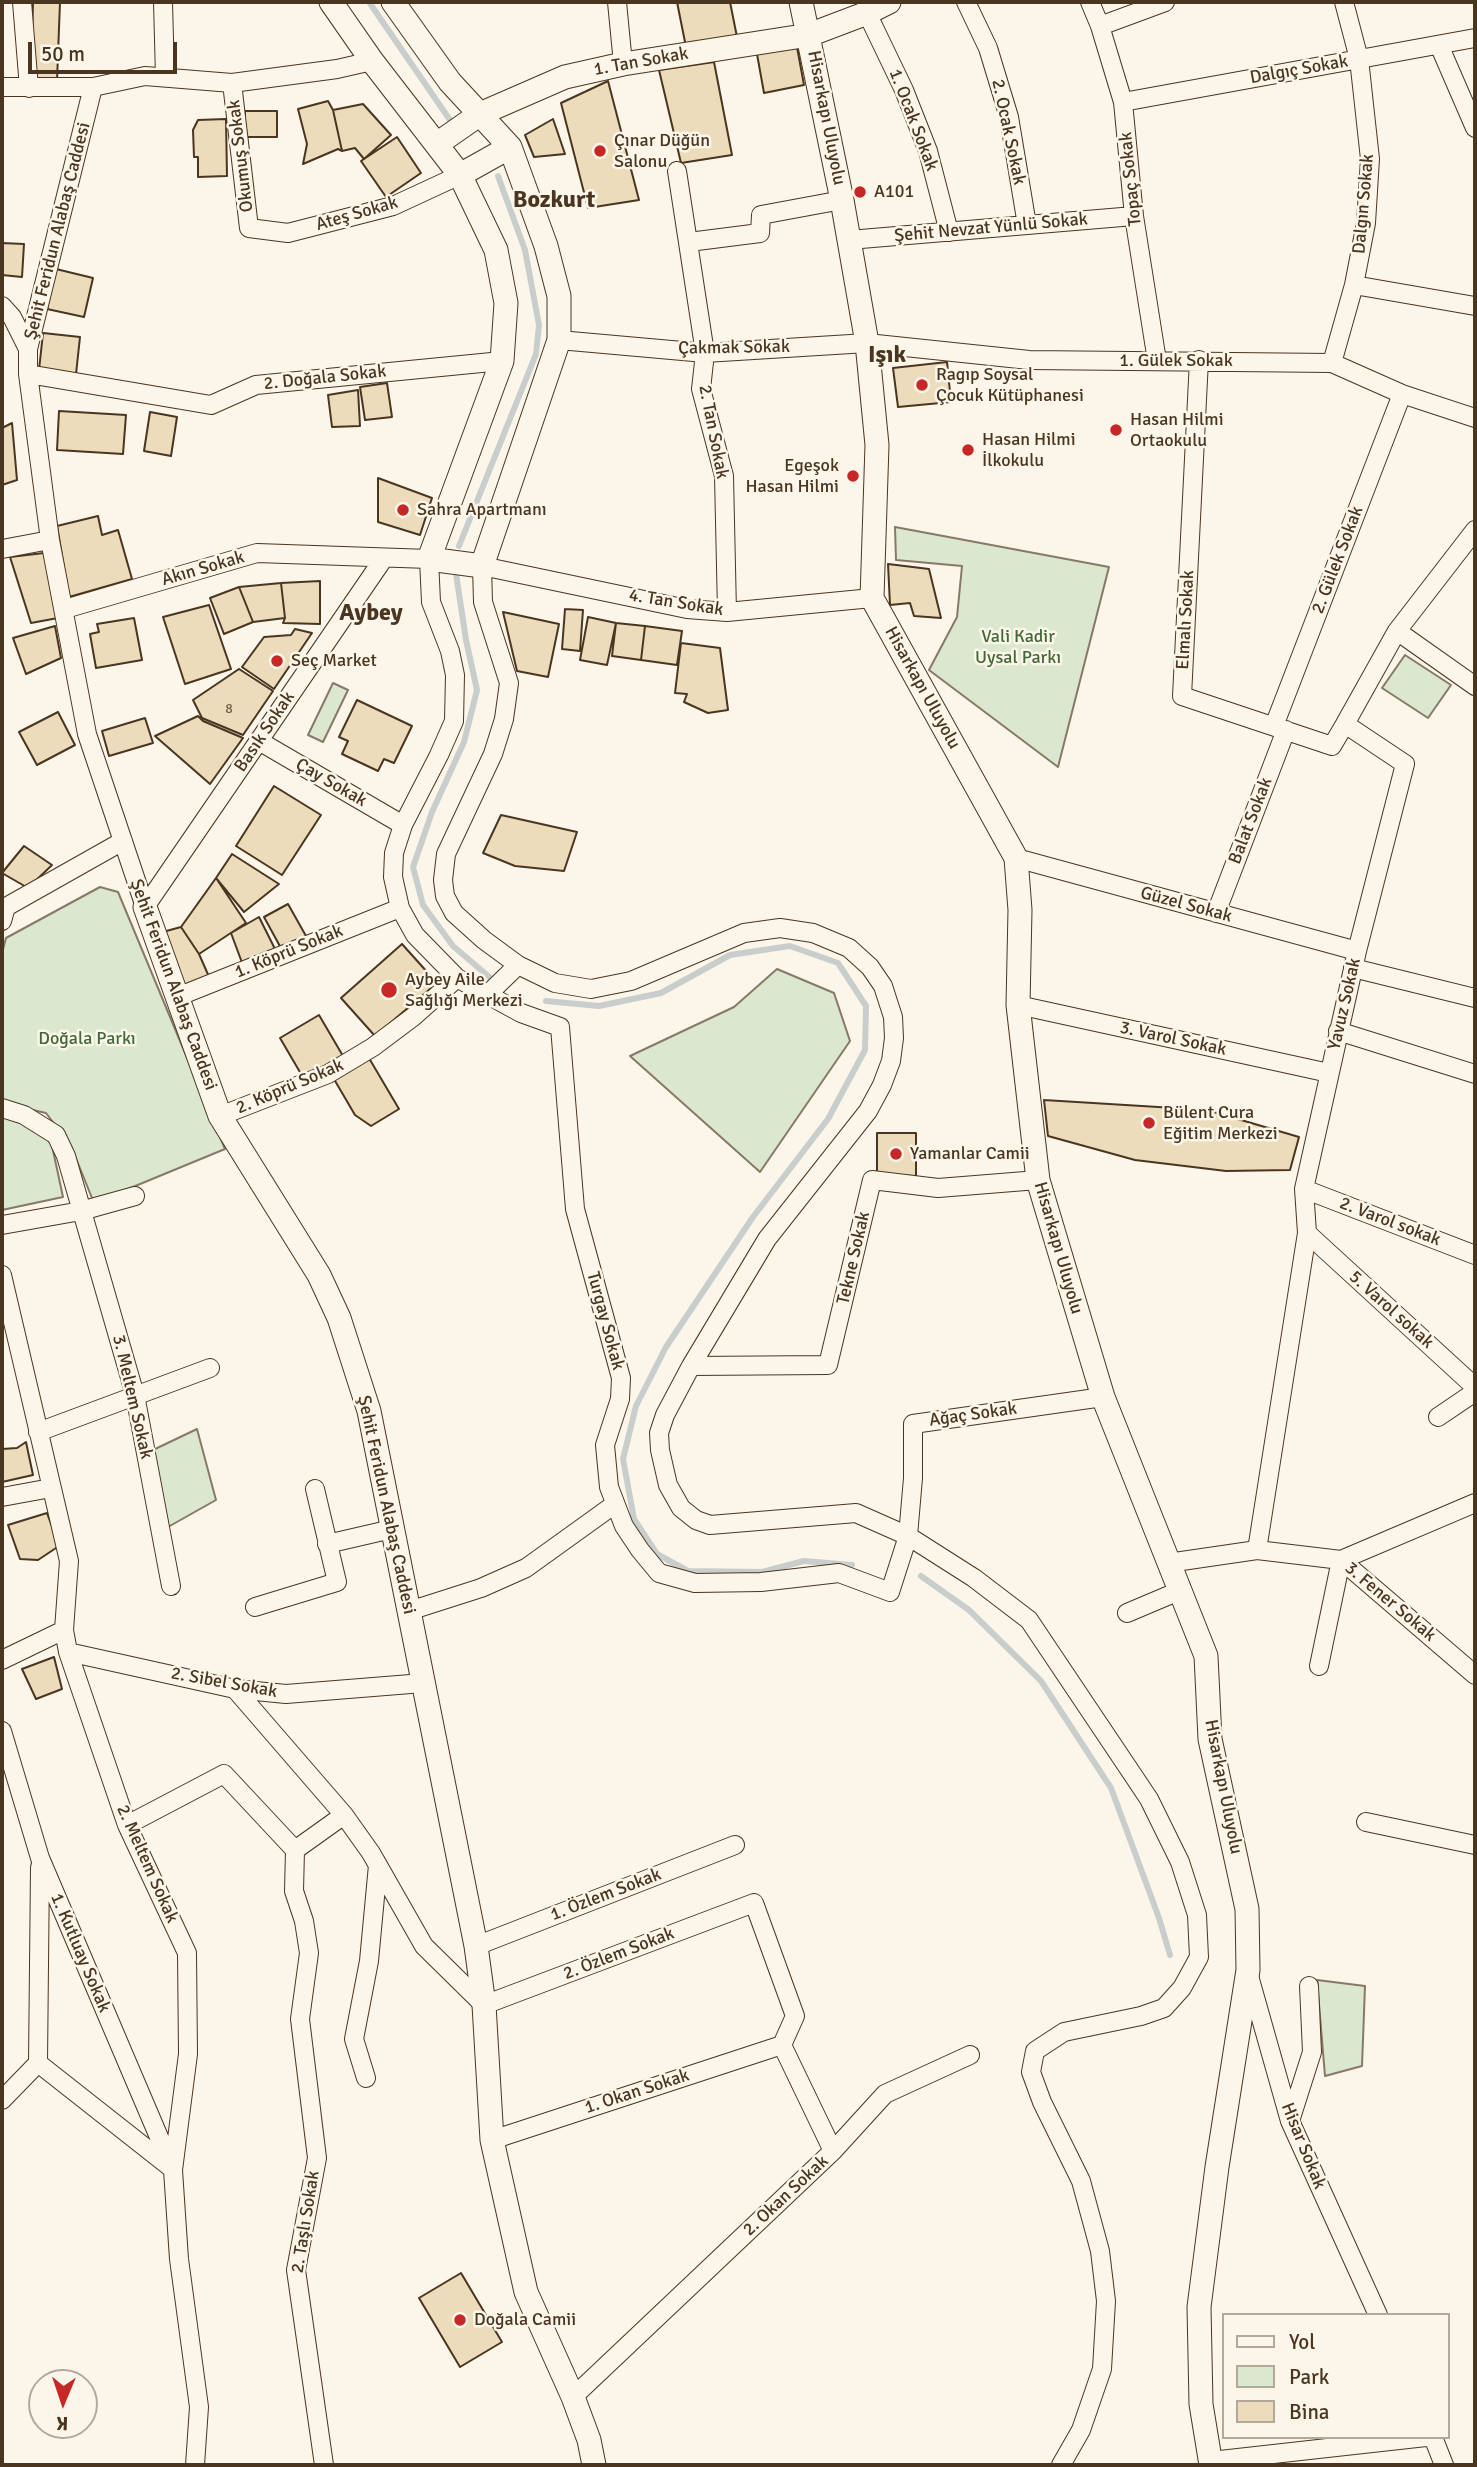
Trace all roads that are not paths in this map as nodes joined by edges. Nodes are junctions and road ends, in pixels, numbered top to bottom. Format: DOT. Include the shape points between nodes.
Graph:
graph roads {
  1 [pos="22,2"];
  2 [pos="163,2"];
  3 [pos="331,2"];
  4 [pos="393,2"];
  5 [pos="617,2"];
  6 [pos="801,2"];
  7 [pos="889,2"];
  8 [pos="966,2"];
  9 [pos="1090,2"];
  10 [pos="1165,2"];
  11 [pos="1344,2"];
  12 [pos="867,13"];
  13 [pos="1100,26"];
  14 [pos="809,34"];
  15 [pos="1475,38"];
  16 [pos="1439,45"];
  17 [pos="1359,59"];
  18 [pos="372,61"];
  19 [pos="624,64"];
  20 [pos="165,77"];
  21 [pos="232,83"];
  22 [pos="2,87"];
  23 [pos="30,88"];
  24 [pos="93,88"];
  25 [pos="1123,102"];
  26 [pos="480,114"];
  27 [pos="1475,128"];
  28 [pos="437,144"];
  29 [pos="510,147"];
  30 [pos="677,171"];
  31 [pos="460,175"];
  32 [pos="842,200"];
  33 [pos="1134,216"];
  34 [pos="1027,225"];
  35 [pos="249,228"];
  36 [pos="949,232"];
  37 [pos="849,240"];
  38 [pos="689,242"];
  39 [pos="1354,285"];
  40 [pos="2,306"];
  41 [pos="1475,306"];
  42 [pos="559,340"];
  43 [pos="866,343"];
  44 [pos="28,349"];
  45 [pos="705,353"];
  46 [pos="1157,360"];
  47 [pos="1199,360"];
  48 [pos="502,361"];
  49 [pos="1332,363"];
  50 [pos="28,374"];
  51 [pos="1402,394"];
  52 [pos="1475,418"];
  53 [pos="1475,530"];
  54 [pos="50,540"];
  55 [pos="2,549"];
  56 [pos="384,558"];
  57 [pos="429,559"];
  58 [pos="482,566"];
  59 [pos="872,598"];
  60 [pos="65,609"];
  61 [pos="727,612"];
  62 [pos="1397,631"];
  63 [pos="1475,686"];
  64 [pos="1345,724"];
  65 [pos="1280,728"];
  66 [pos="259,741"];
  67 [pos="403,825"];
  68 [pos="123,841"];
  69 [pos="1016,858"];
  70 [pos="145,907"];
  71 [pos="400,908"];
  72 [pos="3,911"];
  73 [pos="1216,913"];
  74 [pos="1355,959"];
  75 [pos="518,965"];
  76 [pos="457,978"];
  77 [pos="487,995"];
  78 [pos="177,996"];
  79 [pos="1475,998"];
  80 [pos="1018,1005"];
  81 [pos="1338,1031"];
  82 [pos="1329,1073"];
  83 [pos="1475,1074"];
  84 [pos="2,1108"];
  85 [pos="220,1116"];
  86 [pos="1038,1180"];
  87 [pos="1304,1189"];
  88 [pos="135,1196"];
  89 [pos="81,1211"];
  90 [pos="2,1225"];
  91 [pos="1307,1233"];
  92 [pos="1475,1255"];
  93 [pos="2,1275"];
  94 [pos="691,1366"];
  95 [pos="210,1368"];
  96 [pos="1475,1390"];
  97 [pos="135,1395"];
  98 [pos="1103,1397"];
  99 [pos="1437,1417"];
  100 [pos="38,1432"];
  101 [pos="51,1488"];
  102 [pos="315,1489"];
  103 [pos="2,1497"];
  104 [pos="1475,1503"];
  105 [pos="615,1504"];
  106 [pos="392,1529"];
  107 [pos="908,1536"];
  108 [pos="327,1544"];
  109 [pos="1257,1550"];
  110 [pos="1341,1560"];
  111 [pos="1168,1563"];
  112 [pos="171,1586"];
  113 [pos="1179,1591"];
  114 [pos="256,1607"];
  115 [pos="409,1611"];
  116 [pos="1127,1613"];
  117 [pos="64,1630"];
  118 [pos="68,1652"];
  119 [pos="2,1660"];
  120 [pos="1319,1666"];
  121 [pos="1473,1669"];
  122 [pos="423,1683"];
  123 [pos="235,1689"];
  124 [pos="2,1731"];
  125 [pos="344,1815"];
  126 [pos="1366,1822"];
  127 [pos="127,1825"];
  128 [pos="735,1845"];
  129 [pos="1475,1845"];
  130 [pos="295,1850"];
  131 [pos="40,1858"];
  132 [pos="378,1866"];
  133 [pos="476,1946"];
  134 [pos="1248,1969"];
  135 [pos="1310,1986"];
  136 [pos="484,2005"];
  137 [pos="782,2045"];
  138 [pos="970,2055"];
  139 [pos="38,2063"];
  140 [pos="366,2078"];
  141 [pos="2,2100"];
  142 [pos="1290,2121"];
  143 [pos="492,2140"];
  144 [pos="833,2151"];
  145 [pos="173,2169"];
  146 [pos="1377,2313"];
  147 [pos="573,2396"];
  148 [pos="1409,2439"];
  149 [pos="1434,2439"];
  150 [pos="1211,2463"];
  151 [pos="195,2465"];
  152 [pos="324,2465"];
  153 [pos="594,2465"];
  154 [pos="1061,2465"];
  155 [pos="1444,2465"];
  1 -- 23 [label="street"];
  2 -- 20 [label="street"];
  3 -- 18 [label="street"];
  4 -- 26 [label="street" via="450,82"];
  5 -- 19 [label="street"];
  6 -- 14 [label="street, Hisarkapı Uluyolu"];
  7 -- 12 [label="street, 1. Tan Sokak"];
  8 -- 34 [label="street, 2. Ocak Sokak" via="988,48 1009,117"];
  9 -- 13 [label="street, Topaç Sokak"];
  10 -- 13 [label="street"];
  11 -- 17 [label="street, Dalgın Sokak"];
  12 -- 14 [label="street, 1. Tan Sokak"];
  12 -- 36 [label="street, 1. Ocak Sokak" via="928,151"];
  13 -- 25 [label="street, Topaç Sokak"];
  14 -- 19 [label="street, 1. Tan Sokak"];
  14 -- 32 [label="street, Hisarkapı Uluyolu"];
  15 -- 16 [label="street, Dalgıç Sokak"];
  16 -- 17 [label="street, Dalgıç Sokak"];
  16 -- 27 [label="street"];
  17 -- 25 [label="street, Dalgıç Sokak"];
  17 -- 39 [label="street, Dalgın Sokak" via="1370,159 1366,223"];
  18 -- 21 [label="street"];
  18 -- 28 [label="street"];
  19 -- 26 [label="street, 1. Tan Sokak" via="565,77"];
  20 -- 21 [label="street"];
  20 -- 24 [label="street" via="145,76"];
  21 -- 35 [label="street, Okumuş Sokak"];
  22 -- 23 [label="street"];
  23 -- 24 [label="street"];
  24 -- 44 [label="street, Şehit Feridun Alabaş Caddesi"];
  25 -- 33 [label="street, Topaç Sokak"];
  26 -- 28 [label="street, 1. Tan Sokak"];
  26 -- 29 [label="street"];
  28 -- 31 [label="street"];
  29 -- 31 [label="street"];
  29 -- 42 [label="street" via="559,296"];
  30 -- 38 [label="street, 2. Tan Sokak"];
  31 -- 35 [label="street, Ateş Sokak" via="393,206 288,233"];
  31 -- 48 [label="street" via="496,250 506,303"];
  32 -- 37 [label="street, Hisarkapı Uluyolu"];
  32 -- 38 [label="street" via="761,215 760,233"];
  33 -- 34 [label="street, Şehit Nevzat Yünlü Sokak"];
  33 -- 46 [label="street, Topaç Sokak"];
  34 -- 36 [label="street, Şehit Nevzat Yünlü Sokak"];
  36 -- 37 [label="street, Şehit Nevzat Yünlü Sokak"];
  37 -- 43 [label="street, Hisarkapı Uluyolu"];
  38 -- 45 [label="street, 2. Tan Sokak"];
  39 -- 41 [label="street"];
  39 -- 49 [label="street, Dalgın Sokak"];
  40 -- 44 [label="street"];
  42 -- 45 [label="street, Çakmak Sokak"];
  42 -- 58 [label="street"];
  43 -- 45 [label="street, Çakmak Sokak"];
  43 -- 46 [label="street, 1. Gülek Sokak" via="1029,360"];
  43 -- 59 [label="street, Hisarkapı Uluyolu" via="877,445"];
  44 -- 50 [label="street, Şehit Feridun Alabaş Caddesi"];
  45 -- 61 [label="street, 2. Tan Sokak" via="701,389 724,476"];
  46 -- 47 [label="street, 1. Gülek Sokak"];
  47 -- 49 [label="street, 1. Gülek Sokak"];
  47 -- 65 [label="street, Elmalı Sokak" via="1182,696"];
  48 -- 50 [label="street, 2. Doğala Sokak" via="256,385 211,405"];
  48 -- 57 [label="street"];
  49 -- 51 [label="street, 1. Gülek Sokak"];
  50 -- 54 [label="street, Şehit Feridun Alabaş Caddesi"];
  51 -- 52 [label="street, 1. Gülek Sokak"];
  51 -- 65 [label="street, 2. Gülek Sokak"];
  53 -- 62 [label="street"];
  54 -- 55 [label="street"];
  54 -- 60 [label="street, Şehit Feridun Alabaş Caddesi"];
  56 -- 57 [label="street, Akın Sokak"];
  56 -- 60 [label="street, Akın Sokak" via="257,553"];
  56 -- 66 [label="street, Basık Sokak"];
  57 -- 58 [label="street"];
  57 -- 67 [label="street" via="431,602 456,675 454,721"];
  58 -- 61 [label="street, 4. Tan Sokak"];
  58 -- 75 [label="street" via="483,602 509,683 493,754 446,854 443,880 454,913"];
  59 -- 61 [label="street, 4. Tan Sokak"];
  59 -- 69 [label="street, Hisarkapı Uluyolu"];
  60 -- 68 [label="street, Şehit Feridun Alabaş Caddesi" via="87,734"];
  62 -- 63 [label="street"];
  62 -- 64 [label="street"];
  64 -- 65 [label="street, Elmalı Sokak" via="1332,746"];
  64 -- 74 [label="street, Yavuz Sokak" via="1405,764"];
  65 -- 73 [label="street, Balat Sokak"];
  66 -- 67 [label="street, Çay Sokak"];
  66 -- 70 [label="street, Basık Sokak"];
  67 -- 71 [label="street" via="394,853 393,877"];
  68 -- 70 [label="street, Şehit Feridun Alabaş Caddesi"];
  68 -- 72 [label="street"];
  69 -- 73 [label="street, Güzel Sokak"];
  69 -- 80 [label="street, Hisarkapı Uluyolu"];
  70 -- 78 [label="street, Şehit Feridun Alabaş Caddesi"];
  71 -- 76 [label="street" via="415,935"];
  71 -- 78 [label="street, 1. Köprü Sokak"];
  73 -- 74 [label="street, Güzel Sokak"];
  74 -- 79 [label="street, Güzel Sokak"];
  74 -- 81 [label="street, Yavuz Sokak"];
  75 -- 77 [label="street"];
  75 -- 94 [label="street" via="555,983 592,989 631,981 744,933 780,928 813,933 849,948 883,986 894,1038 882,1086 868,1111 766,1239"];
  76 -- 77 [label="street"];
  76 -- 85 [label="street, 2. Köprü Sokak" via="373,1047 328,1074"];
  77 -- 105 [label="street, Turgay Sokak" via="560,1027 575,1209 621,1378 620,1399 605,1446"];
  78 -- 85 [label="street, Şehit Feridun Alabaş Caddesi"];
  80 -- 82 [label="street, 3. Varol Sokak"];
  80 -- 86 [label="street, Hisarkapı Uluyolu"];
  81 -- 82 [label="street, Yavuz Sokak"];
  81 -- 83 [label="street"];
  82 -- 87 [label="street, Yavuz Sokak"];
  84 -- 89 [label="street, 3. Meltem Sokak" via="24,1115 56,1135"];
  85 -- 106 [label="street, Şehit Feridun Alabaş Caddesi" via="319,1275 339,1318 369,1411"];
  86 -- 94 [label="street, Tekne Sokak" via="938,1188 872,1180 828,1365"];
  86 -- 98 [label="street, Hisarkapı Uluyolu"];
  87 -- 91 [label="street, Yavuz Sokak"];
  87 -- 92 [label="street, 2. Varol sokak"];
  88 -- 89 [label="street"];
  89 -- 90 [label="street"];
  89 -- 97 [label="street, 3. Meltem Sokak"];
  91 -- 96 [label="street, 5. Varol sokak"];
  91 -- 109 [label="street, Yavuz Sokak"];
  93 -- 100 [label="street, 2. Meltem Sokak"];
  94 -- 107 [label="street" via="659,1433 668,1485 681,1508 696,1520 710,1525 856,1513"];
  95 -- 97 [label="street"];
  96 -- 99 [label="street, 5. Varol sokak"];
  97 -- 100 [label="street"];
  97 -- 112 [label="street, 3. Meltem Sokak"];
  98 -- 107 [label="street, Ağaç Sokak" via="913,1424"];
  98 -- 111 [label="street, Hisarkapı Uluyolu"];
  100 -- 101 [label="street, 2. Meltem Sokak"];
  101 -- 103 [label="street"];
  101 -- 117 [label="street, 2. Meltem Sokak" via="69,1561"];
  102 -- 108 [label="street"];
  104 -- 110 [label="street"];
  105 -- 107 [label="street, Turgay Sokak" via="624,1526 659,1573 695,1583 761,1582 839,1573 891,1592"];
  105 -- 115 [label="street" via="526,1568"];
  106 -- 108 [label="street"];
  106 -- 115 [label="street, Şehit Feridun Alabaş Caddesi"];
  107 -- 154 [label="street" via="1029,1620 1149,1799 1180,1862 1197,1915 1199,1957 1182,1988 1164,2008 1064,2032 1035,2051 1031,2073 1081,2181 1100,2251 1106,2301 1102,2369 1081,2430"];
  108 -- 114 [label="street" via="337,1582"];
  109 -- 110 [label="street, 3. Fener Sokak"];
  109 -- 111 [label="street, 3. Fener Sokak"];
  110 -- 120 [label="street"];
  110 -- 121 [label="street, 3. Fener Sokak"];
  111 -- 113 [label="street, Hisarkapı Uluyolu"];
  113 -- 116 [label="street"];
  113 -- 134 [label="street, Hisarkapı Uluyolu" via="1206,1656 1210,1739 1247,1909"];
  115 -- 122 [label="street, Şehit Feridun Alabaş Caddesi"];
  117 -- 118 [label="street, 2. Meltem Sokak"];
  117 -- 119 [label="street"];
  118 -- 123 [label="street, 2. Sibel Sokak"];
  118 -- 127 [label="street, 2. Meltem Sokak"];
  122 -- 123 [label="street, 2. Sibel Sokak" via="286,1694"];
  122 -- 133 [label="street, Şehit Feridun Alabaş Caddesi"];
  123 -- 125 [label="street"];
  124 -- 131 [label="street, 1. Kutluay Sokak"];
  125 -- 130 [label="street"];
  125 -- 132 [label="street"];
  126 -- 129 [label="street"];
  127 -- 130 [label="street" via="224,1773"];
  127 -- 145 [label="street, 2. Meltem Sokak" via="187,1953 188,2054"];
  128 -- 133 [label="street, 1. Özlem Sokak"];
  130 -- 152 [label="street, 2. Taşlı Sokak" via="294,1891 309,1953 300,2019 317,2158 296,2270"];
  131 -- 139 [label="street"];
  131 -- 145 [label="street, 1. Kutluay Sokak"];
  132 -- 136 [label="street" via="424,1946"];
  132 -- 140 [label="street" via="369,1961 354,2039"];
  133 -- 136 [label="street, Şehit Feridun Alabaş Caddesi"];
  134 -- 142 [label="street, Hisar Sokak"];
  134 -- 150 [label="street, Hisarkapı Uluyolu" via="1199,2307 1201,2403"];
  135 -- 142 [label="street" via="1312,2052"];
  136 -- 137 [label="street, 2. Özlem Sokak" via="754,1903 795,2016"];
  136 -- 143 [label="street, Şehit Feridun Alabaş Caddesi"];
  137 -- 143 [label="street, 1. Okan Sokak"];
  137 -- 144 [label="street, 2. Okan Sokak"];
  138 -- 144 [label="street" via="885,2094"];
  139 -- 141 [label="street"];
  139 -- 145 [label="street"];
  142 -- 146 [label="street, Hisar Sokak"];
  143 -- 147 [label="street, Şehit Feridun Alabaş Caddesi" via="526,2292"];
  144 -- 147 [label="street, 2. Okan Sokak"];
  145 -- 151 [label="street, 2. Meltem Sokak" via="179,2259 199,2407"];
  147 -- 153 [label="street, Şehit Feridun Alabaş Caddesi"];
  148 -- 150 [label="street"];
  149 -- 155 [label="street"];
}
